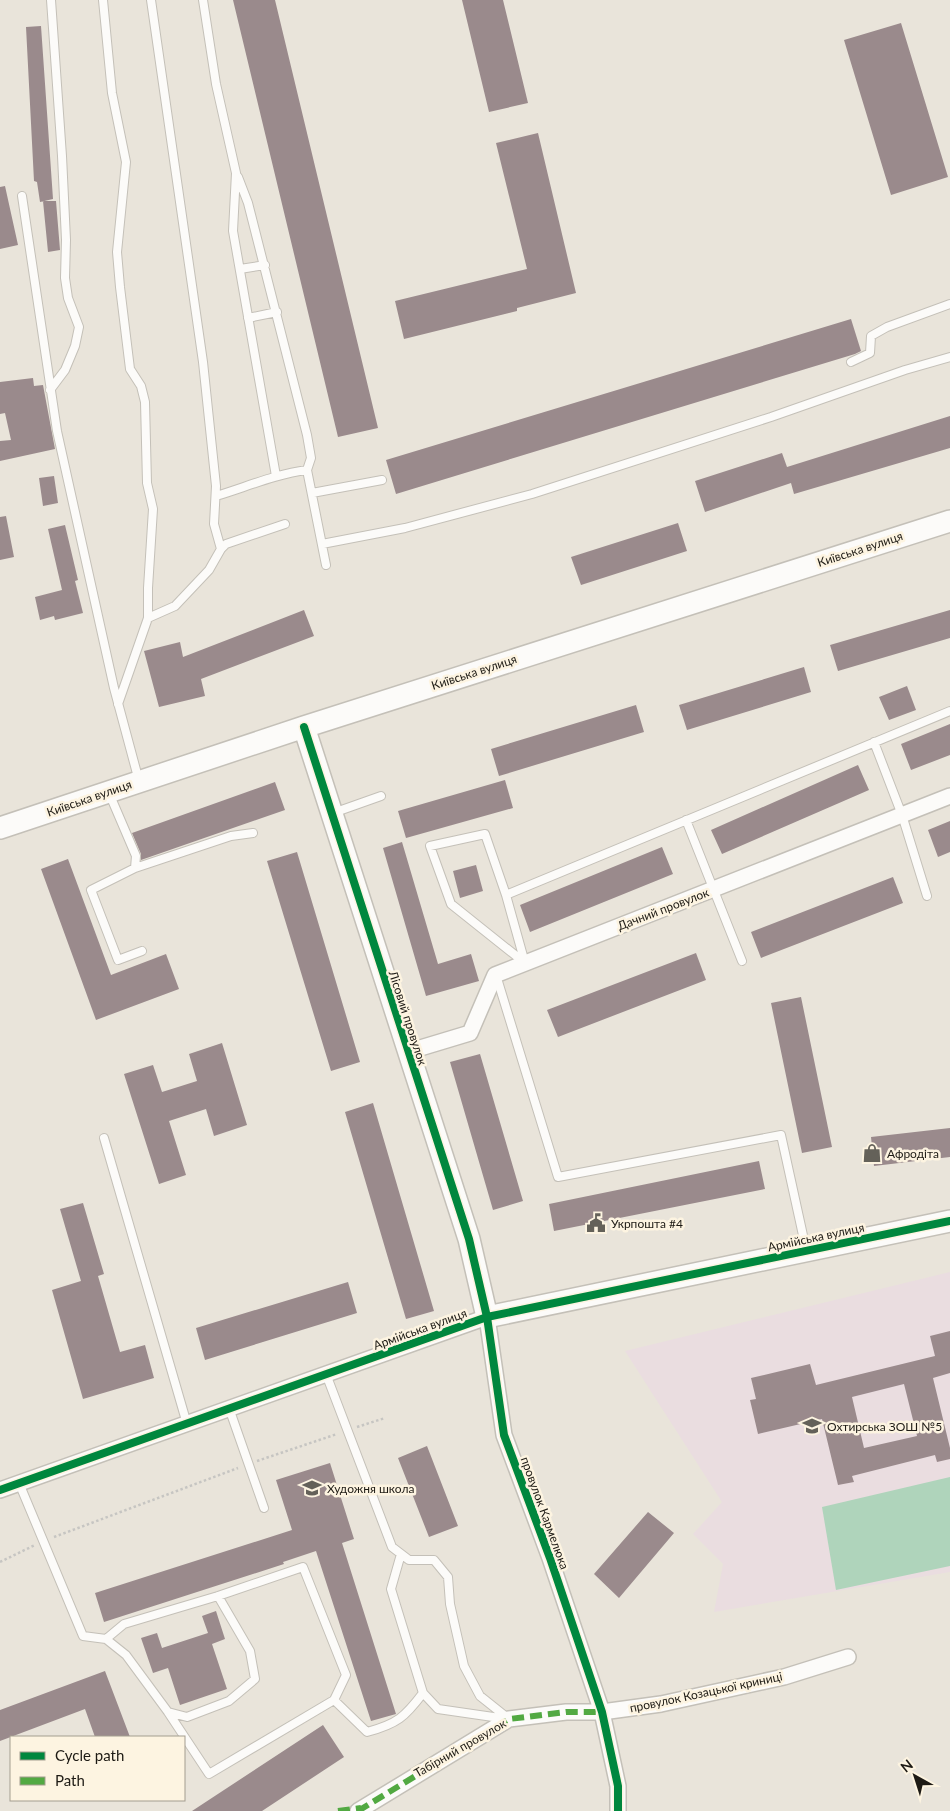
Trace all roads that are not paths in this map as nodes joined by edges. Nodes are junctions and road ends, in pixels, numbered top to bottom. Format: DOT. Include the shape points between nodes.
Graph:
graph roads {
  1 [pos="51,0"];
  2 [pos="103,0"];
  3 [pos="150,0"];
  4 [pos="203,0"];
  5 [pos="236,173"];
  6 [pos="22,196"];
  7 [pos="265,265"];
  8 [pos="240,269"];
  9 [pos="950,304"];
  10 [pos="277,312"];
  11 [pos="248,318"];
  12 [pos="950,357"];
  13 [pos="851,362"];
  14 [pos="50,390"];
  15 [pos="307,470"];
  16 [pos="276,476"];
  17 [pos="382,480"];
  18 [pos="312,493"];
  19 [pos="216,496"];
  20 [pos="950,521"];
  21 [pos="285,524"];
  22 [pos="950,531"];
  23 [pos="322,544"];
  24 [pos="220,549"];
  25 [pos="326,565"];
  26 [pos="148,618"];
  27 [pos="118,704"];
  28 [pos="950,711"];
  29 [pos="305,731"];
  30 [pos="874,742"];
  31 [pos="139,781"];
  32 [pos="381,796"];
  33 [pos="950,796"];
  34 [pos="112,800"];
  35 [pos="331,814"];
  36 [pos="902,815"];
  37 [pos="686,820"];
  38 [pos="0,828"];
  39 [pos="253,833"];
  40 [pos="0,836"];
  41 [pos="135,868"];
  42 [pos="713,889"];
  43 [pos="506,894"];
  44 [pos="927,896"];
  45 [pos="142,951"];
  46 [pos="742,961"];
  47 [pos="525,963"];
  48 [pos="495,975"];
  49 [pos="408,1052"];
  50 [pos="104,1138"];
  51 [pos="950,1221"];
  52 [pos="806,1251"];
  53 [pos="487,1317"];
  54 [pos="326,1374"];
  55 [pos="229,1408"];
  56 [pos="187,1424"];
  57 [pos="19,1483"];
  58 [pos="0,1490"];
  59 [pos="264,1508"];
  60 [pos="401,1554"];
  61 [pos="218,1596"];
  62 [pos="106,1638"];
  63 [pos="848,1657"];
  64 [pos="423,1693"];
  65 [pos="334,1700"];
  66 [pos="168,1712"];
  67 [pos="602,1712"];
  68 [pos="509,1719"];
  69 [pos="184,1736"];
  70 [pos="185,1738"];
  71 [pos="358,1811"];
  72 [pos="618,1811"];
  1 -- 14 [label="lane" via="62,165 65,278 68,298 79,326 65,370"];
  2 -- 26 [label="lane" via="112,93 126,162 117,252 120,287 130,369 141,386 145,402 147,483 153,509"];
  3 -- 19 [label="lane" via="203,362"];
  4 -- 5 [label="lane" via="216,84"];
  5 -- 7 [label="lane"];
  5 -- 8 [label="lane" via="233,231"];
  6 -- 14 [label="lane"];
  7 -- 8 [label="lane"];
  7 -- 10 [label="lane"];
  8 -- 11 [label="lane"];
  9 -- 13 [label="lane" via="871,336 870,353"];
  10 -- 11 [label="lane"];
  10 -- 15 [label="lane" via="307,435 310,458"];
  11 -- 16 [label="lane"];
  12 -- 23 [label="lane" via="532,494 405,528"];
  14 -- 27 [label="lane"];
  15 -- 16 [label="lane"];
  15 -- 18 [label="lane"];
  16 -- 19 [label="lane"];
  17 -- 18 [label="lane"];
  18 -- 23 [label="lane"];
  19 -- 24 [label="lane" via="214,524"];
  20 -- 29 [label="main road, Київська вулиця"];
  21 -- 24 [label="lane" via="226,544"];
  22 -- 29 [label="main road, Київська вулиця"];
  23 -- 25 [label="lane"];
  24 -- 26 [label="lane" via="209,570 175,606"];
  26 -- 27 [label="lane"];
  27 -- 31 [label="lane"];
  28 -- 30 [label="lane"];
  29 -- 31 [label="main road, Київська вулиця"];
  29 -- 34 [label="main road, Київська вулиця"];
  29 -- 35 [label="main road, Лісовий провулок"];
  30 -- 36 [label="lane"];
  30 -- 37 [label="lane"];
  31 -- 38 [label="main road, Київська вулиця"];
  32 -- 35 [label="lane"];
  33 -- 36 [label="street, Дачний провулок"];
  34 -- 40 [label="main road, Київська вулиця"];
  34 -- 41 [label="lane" via="136,856"];
  35 -- 49 [label="main road, Лісовий провулок"];
  36 -- 42 [label="street, Дачний провулок"];
  36 -- 44 [label="lane"];
  37 -- 42 [label="lane"];
  37 -- 43 [label="lane"];
  39 -- 41 [label="lane" via="231,836"];
  41 -- 45 [label="lane" via="91,890 118,960"];
  42 -- 46 [label="lane"];
  42 -- 47 [label="street, Дачний провулок"];
  43 -- 47 [label="lane"];
  43 -- 47 [label="lane" via="485,834 430,846 451,904"];
  47 -- 48 [label="street, Дачний провулок"];
  48 -- 49 [label="street" via="470,1033"];
  48 -- 52 [label="lane" via="558,1177 781,1135"];
  49 -- 53 [label="main road, Лісовий провулок" via="469,1239"];
  50 -- 56 [label="lane"];
  51 -- 52 [label="main road, Армійська вулиця"];
  52 -- 53 [label="main road, Армійська вулиця"];
  53 -- 54 [label="street, Армійська вулиця"];
  53 -- 67 [label="street, провулок Кармелюка" via="504,1435"];
  54 -- 55 [label="street, Армійська вулиця"];
  54 -- 60 [label="lane" via="392,1547"];
  55 -- 56 [label="street, Армійська вулиця"];
  55 -- 59 [label="lane"];
  56 -- 57 [label="street, Армійська вулиця"];
  57 -- 58 [label="street, Армійська вулиця"];
  57 -- 62 [label="lane" via="83,1636"];
  60 -- 64 [label="lane" via="391,1589"];
  60 -- 68 [label="lane" via="410,1560 434,1560 448,1577 450,1604 464,1666 480,1696"];
  61 -- 62 [label="lane" via="124,1624"];
  61 -- 65 [label="lane" via="303,1567 346,1675"];
  61 -- 66 [label="lane" via="250,1651 255,1679 229,1701 195,1714 187,1717"];
  62 -- 66 [label="lane" via="126,1655"];
  63 -- 67 [label="street, провулок Козацької криниці" via="784,1677 661,1704"];
  64 -- 65 [label="lane" via="405,1716 383,1728 367,1732"];
  64 -- 68 [label="lane" via="438,1709"];
  65 -- 70 [label="lane" via="209,1774"];
  66 -- 69 [label="lane"];
  67 -- 68 [label="street, Табірний провулок" via="566,1712"];
  67 -- 72 [label="street" via="618,1786"];
  68 -- 71 [label="street, Табірний провулок"];
}
